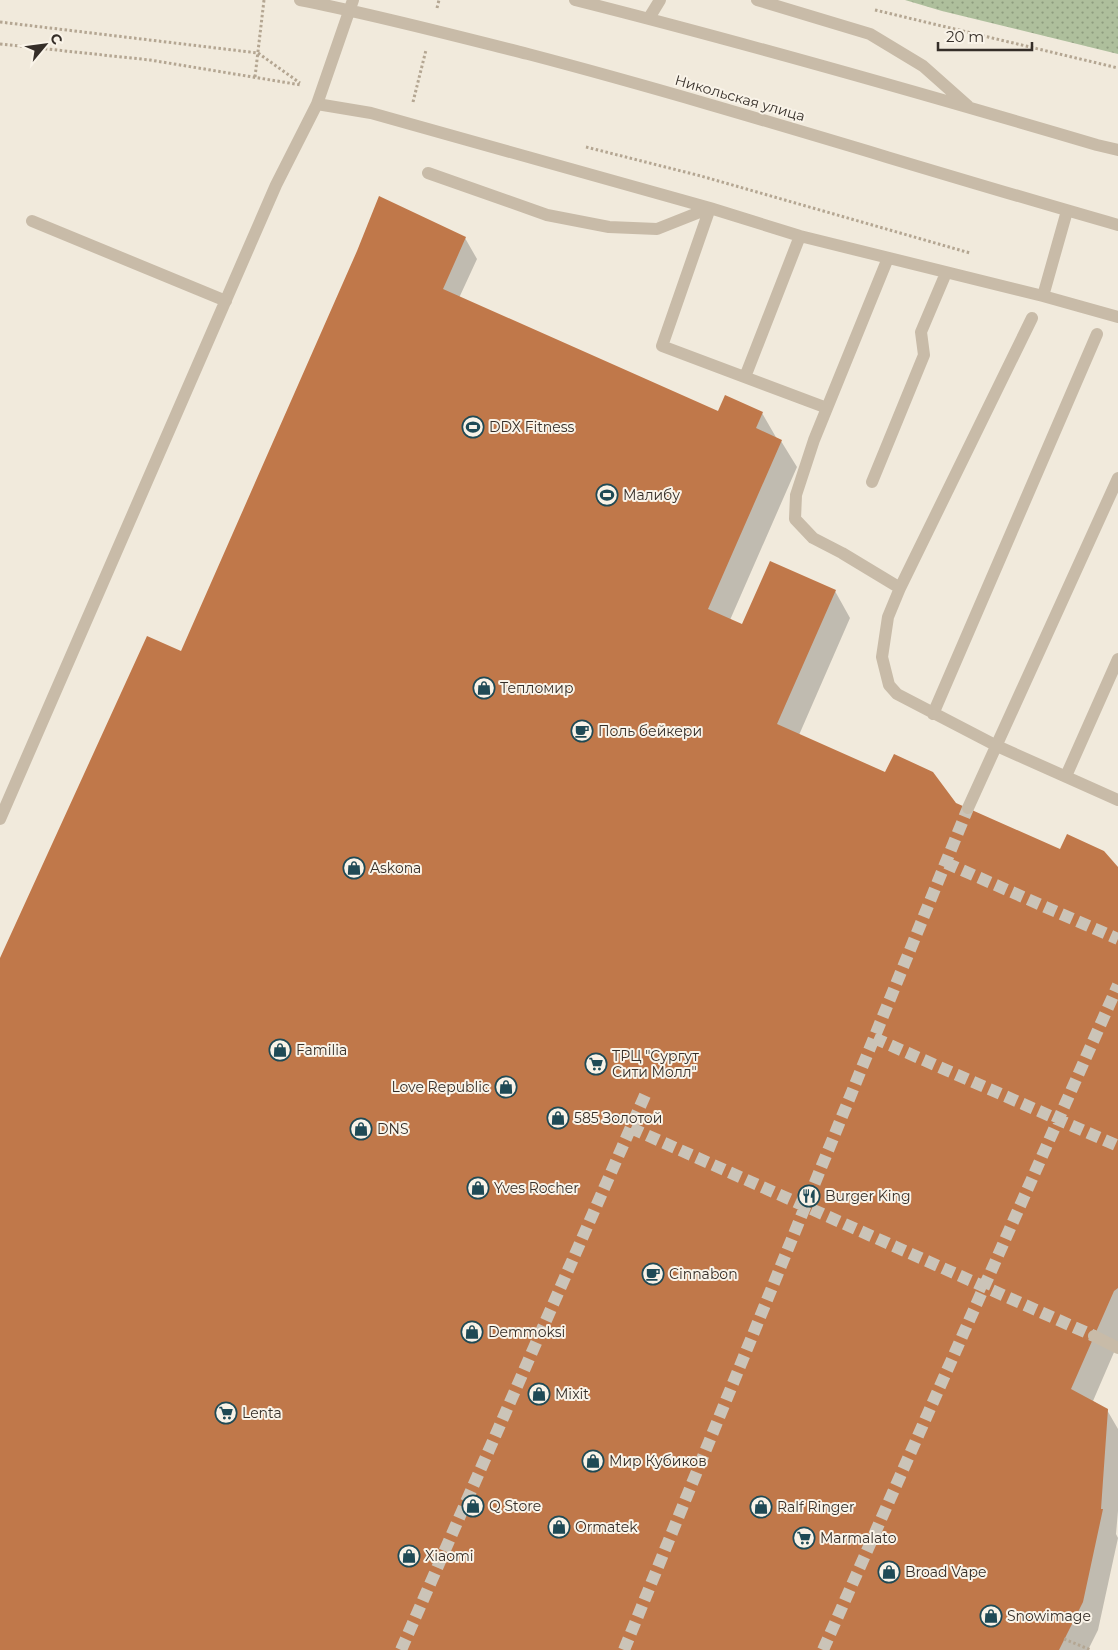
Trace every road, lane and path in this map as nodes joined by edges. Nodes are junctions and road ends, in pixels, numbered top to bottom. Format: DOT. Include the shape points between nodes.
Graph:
graph roads {
  1 [pos="264,0"];
  2 [pos="300,0"];
  3 [pos="575,0"];
  4 [pos="660,0"];
  5 [pos="757,0"];
  6 [pos="352,5"];
  7 [pos="870,11"];
  8 [pos="649,18"];
  9 [pos="0,22"];
  10 [pos="258,53"];
  11 [pos="1118,68"];
  12 [pos="255,77"];
  13 [pos="304,86"];
  14 [pos="317,104"];
  15 [pos="970,108"];
  16 [pos="1118,150"];
  17 [pos="428,173"];
  18 [pos="710,208"];
  19 [pos="1067,211"];
  20 [pos="32,221"];
  21 [pos="1118,225"];
  22 [pos="800,236"];
  23 [pos="888,258"];
  24 [pos="946,274"];
  25 [pos="1042,296"];
  26 [pos="226,301"];
  27 [pos="1118,317"];
  28 [pos="1032,318"];
  29 [pos="1097,334"];
  30 [pos="745,377"];
  31 [pos="827,408"];
  32 [pos="1118,478"];
  33 [pos="872,482"];
  34 [pos="900,588"];
  35 [pos="1118,659"];
  36 [pos="933,714"];
  37 [pos="997,746"];
  38 [pos="1066,776"];
  39 [pos="1118,800"];
  40 [pos="968,808"];
  41 [pos="0,820"];
  42 [pos="1094,1336"];
  43 [pos="1118,1348"];
  44 [pos="1064,1639"];
  45 [pos="1092,1650"];
  1 -- 10 [label="path"];
  2 -- 6 [label="street, Никольская улица"];
  3 -- 8 [label="street"];
  4 -- 8 [label="street"];
  5 -- 15 [label="street" via="870,34 923,66"];
  6 -- 14 [label="street"];
  6 -- 19 [label="street, Никольская улица" via="441,32 628,80"];
  7 -- 11 [label="path" via="878,10"];
  8 -- 15 [label="street"];
  9 -- 10 [label="path"];
  10 -- 12 [label="path"];
  10 -- 13 [label="path"];
  14 -- 18 [label="street" via="371,113"];
  14 -- 26 [label="street" via="276,185"];
  15 -- 16 [label="street"];
  17 -- 18 [label="street" via="547,215 609,227 657,229"];
  18 -- 22 [label="street"];
  18 -- 30 [label="street" via="662,346"];
  19 -- 21 [label="street, Никольская улица"];
  19 -- 25 [label="street"];
  20 -- 26 [label="street"];
  22 -- 23 [label="street"];
  22 -- 30 [label="street"];
  23 -- 24 [label="street"];
  23 -- 31 [label="street"];
  24 -- 25 [label="street"];
  24 -- 33 [label="street" via="921,332 924,355"];
  25 -- 27 [label="street"];
  26 -- 41 [label="street"];
  28 -- 34 [label="street"];
  29 -- 36 [label="street"];
  30 -- 31 [label="street"];
  31 -- 34 [label="street" via="796,495 795,519 813,538"];
  32 -- 37 [label="street"];
  34 -- 36 [label="street" via="888,617 882,657 889,685 898,694"];
  35 -- 38 [label="street"];
  36 -- 37 [label="street"];
  37 -- 38 [label="street"];
  37 -- 40 [label="street"];
  38 -- 39 [label="street"];
  42 -- 43 [label="street"];
  44 -- 45 [label="path"];
}
